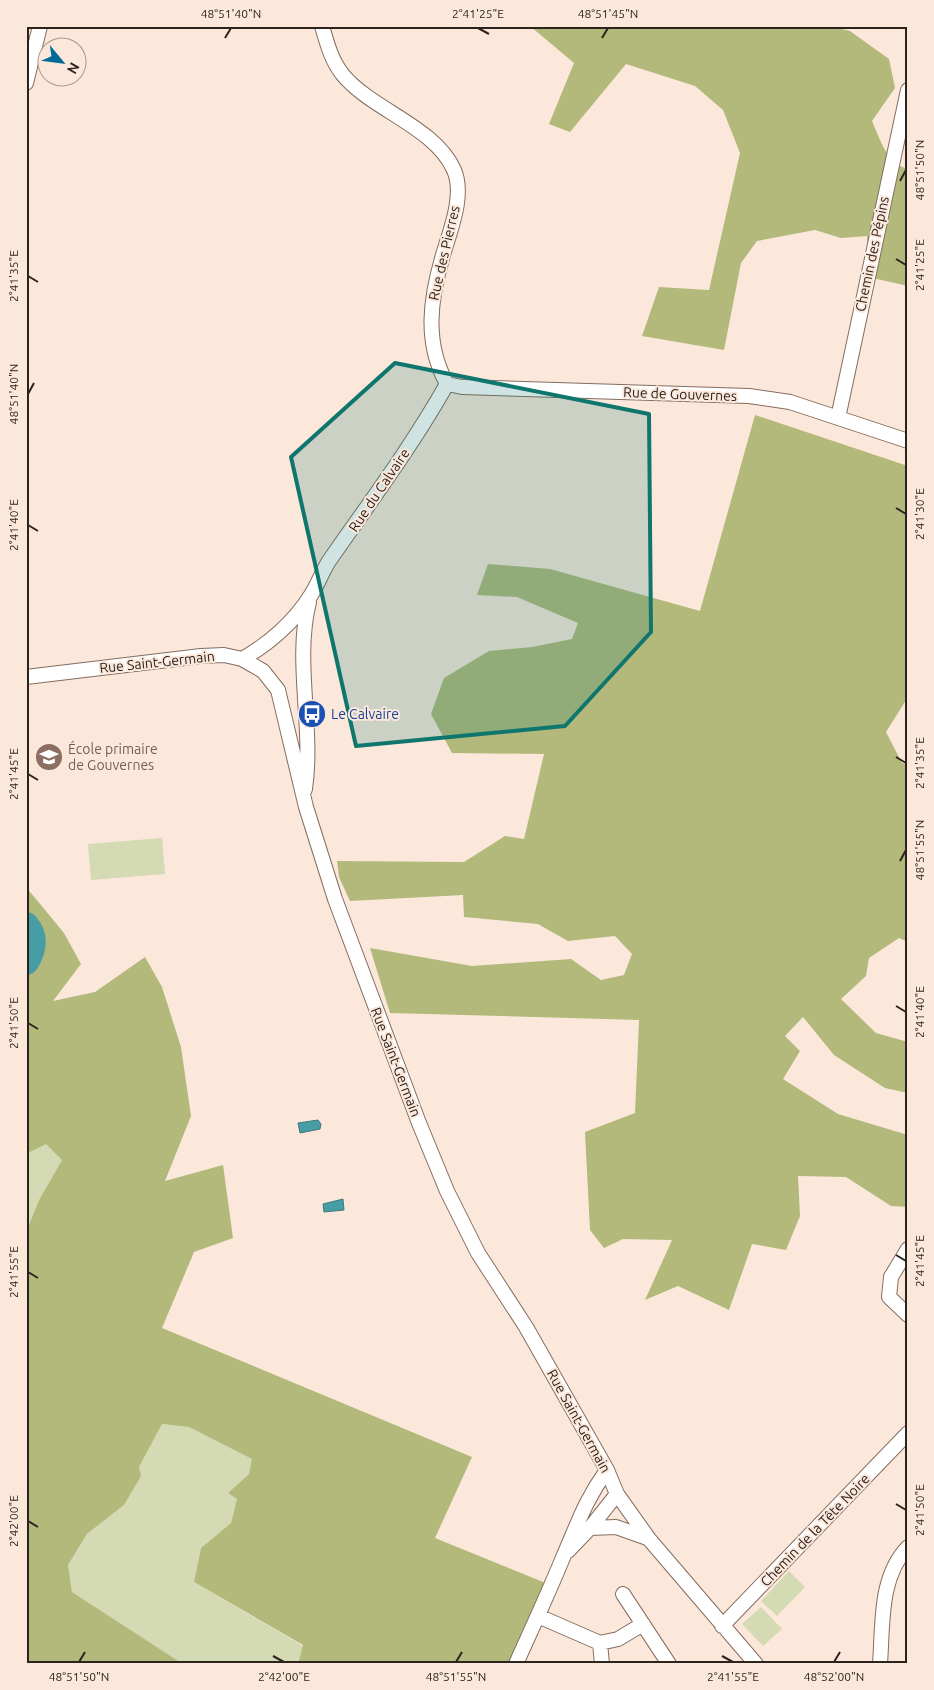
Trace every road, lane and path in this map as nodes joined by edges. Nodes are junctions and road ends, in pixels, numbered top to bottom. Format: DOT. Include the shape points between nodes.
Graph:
graph roads {
  1 [pos="40,26"];
  2 [pos="322,26"];
  3 [pos="30,49"];
  4 [pos="26,83"];
  5 [pos="908,90"];
  6 [pos="447,384"];
  7 [pos="838,418"];
  8 [pos="908,441"];
  9 [pos="310,596"];
  10 [pos="242,659"];
  11 [pos="26,676"];
  12 [pos="304,794"];
  13 [pos="908,1249"];
  14 [pos="908,1315"];
  15 [pos="908,1433"];
  16 [pos="607,1470"];
  17 [pos="617,1494"];
  18 [pos="590,1528"];
  19 [pos="649,1539"];
  20 [pos="908,1547"];
  21 [pos="565,1553"];
  22 [pos="623,1594"];
  23 [pos="538,1616"];
  24 [pos="643,1624"];
  25 [pos="722,1626"];
  26 [pos="600,1643"];
  27 [pos="516,1664"];
  28 [pos="602,1664"];
  29 [pos="669,1664"];
  30 [pos="756,1664"];
  31 [pos="880,1664"];
  1 -- 3 [label="street"];
  2 -- 6 [label="street, Rue des Pierres" via="332,58 342,74 356,88 438,147 454,171 457,197 452,228 430,314 432,346"];
  3 -- 4 [label="street"];
  5 -- 7 [label="street, Chemin des Pépins"];
  6 -- 7 [label="street, Rue de Gouvernes" via="749,396 790,402"];
  6 -- 9 [label="street, Rue du Calvaire" via="390,477 328,563"];
  7 -- 8 [label="street, Rue de Gouvernes"];
  9 -- 10 [label="street, Rue du Calvaire" via="277,634"];
  9 -- 12 [label="street, Rue du Calvaire" via="303,636 308,771"];
  10 -- 11 [label="street, Rue Saint-Germain" via="224,655 201,656"];
  10 -- 12 [label="street, Rue Saint-Germain" via="263,670 278,690"];
  12 -- 16 [label="street, Rue Saint-Germain" via="335,900 447,1191 478,1253 526,1326"];
  13 -- 14 [label="street" via="890,1277 889,1297"];
  15 -- 25 [label="street, Chemin de la Tête Noire"];
  16 -- 17 [label="street, Rue Saint-Germain"];
  16 -- 21 [label="street" via="576,1522"];
  17 -- 18 [label="street"];
  17 -- 19 [label="street, Rue Saint-Germain"];
  18 -- 19 [label="street" via="616,1527"];
  18 -- 21 [label="street"];
  19 -- 25 [label="street, Rue Saint-Germain"];
  20 -- 31 [label="street" via="897,1558 889,1575"];
  21 -- 23 [label="street"];
  22 -- 24 [label="street"];
  23 -- 26 [label="street"];
  23 -- 27 [label="street"];
  24 -- 26 [label="street" via="618,1639"];
  24 -- 29 [label="street"];
  25 -- 30 [label="street, Rue Saint-Germain"];
  26 -- 28 [label="street"];
}
